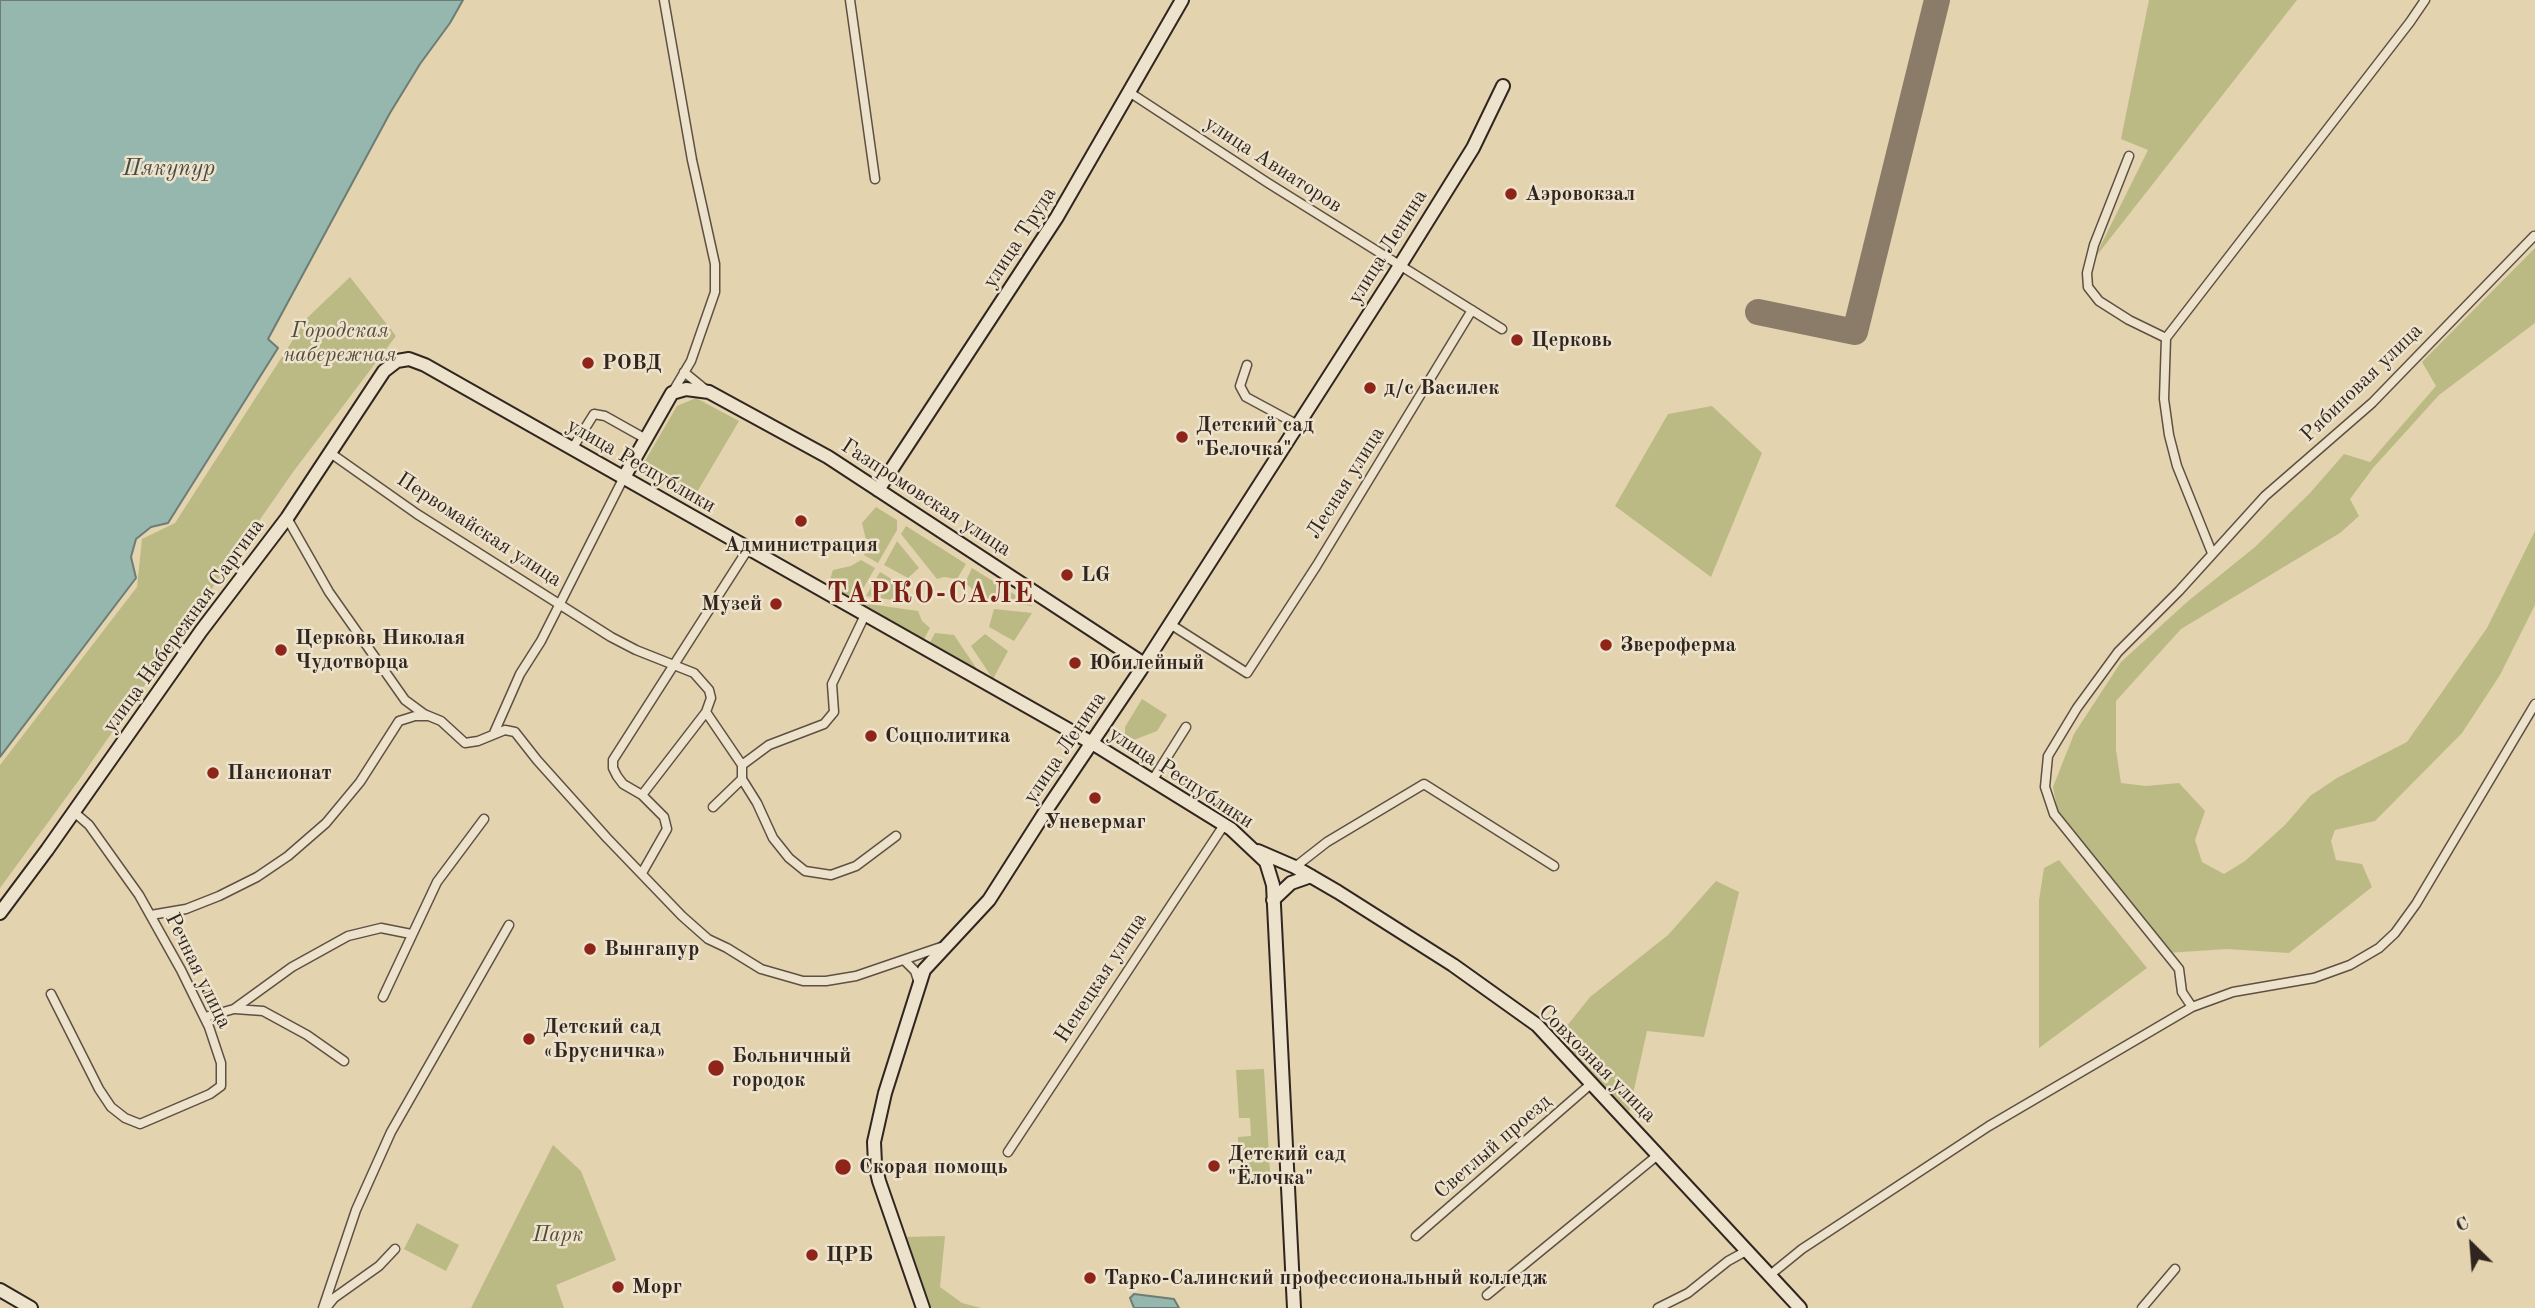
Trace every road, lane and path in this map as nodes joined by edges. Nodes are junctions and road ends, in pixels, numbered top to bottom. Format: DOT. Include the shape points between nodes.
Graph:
graph roads {
  1 [pos="664,0"];
  2 [pos="850,0"];
  3 [pos="1182,0"];
  4 [pos="2425,0"];
  5 [pos="1503,86"];
  6 [pos="1129,92"];
  7 [pos="2129,156"];
  8 [pos="875,179"];
  9 [pos="2534,236"];
  10 [pos="1399,267"];
  11 [pos="1472,310"];
  12 [pos="1502,329"];
  13 [pos="2166,338"];
  14 [pos="397,361"];
  15 [pos="1247,365"];
  16 [pos="684,372"];
  17 [pos="709,392"];
  18 [pos="672,393"];
  19 [pos="1298,425"];
  20 [pos="646,439"];
  21 [pos="572,449"];
  22 [pos="329,452"];
  23 [pos="623,479"];
  24 [pos="878,490"];
  25 [pos="287,518"];
  26 [pos="748,549"];
  27 [pos="2212,553"];
  28 [pos="559,603"];
  29 [pos="864,615"];
  30 [pos="1170,624"];
  31 [pos="1144,664"];
  32 [pos="673,666"];
  33 [pos="405,700"];
  34 [pos="2535,704"];
  35 [pos="706,712"];
  36 [pos="430,716"];
  37 [pos="399,721"];
  38 [pos="1186,727"];
  39 [pos="494,733"];
  40 [pos="1092,743"];
  41 [pos="742,765"];
  42 [pos="742,779"];
  43 [pos="1152,780"];
  44 [pos="642,795"];
  45 [pos="713,807"];
  46 [pos="74,812"];
  47 [pos="484,819"];
  48 [pos="1224,825"];
  49 [pos="896,836"];
  50 [pos="1251,848"];
  51 [pos="1554,866"];
  52 [pos="1295,867"];
  53 [pos="642,873"];
  54 [pos="1311,876"];
  55 [pos="1273,900"];
  56 [pos="0,912"];
  57 [pos="151,915"];
  58 [pos="509,925"];
  59 [pos="411,933"];
  60 [pos="947,944"];
  61 [pos="905,961"];
  62 [pos="919,983"];
  63 [pos="51,994"];
  64 [pos="383,997"];
  65 [pos="2192,1007"];
  66 [pos="234,1009"];
  67 [pos="205,1017"];
  68 [pos="344,1061"];
  69 [pos="1592,1083"];
  70 [pos="1008,1152"];
  71 [pos="1659,1154"];
  72 [pos="1416,1236"];
  73 [pos="395,1249"];
  74 [pos="1748,1250"];
  75 [pos="2175,1269"];
  76 [pos="1770,1275"];
  77 [pos="0,1290"];
  78 [pos="1487,1295"];
  79 [pos="31,1308"];
  80 [pos="324,1308"];
  81 [pos="923,1308"];
  82 [pos="1294,1308"];
  83 [pos="1658,1308"];
  84 [pos="1800,1308"];
  85 [pos="2142,1308"];
  1 -- 16 [label="street" via="715,264 715,292"];
  2 -- 8 [label="street"];
  3 -- 6 [label="street, улица Труда"];
  4 -- 13 [label="street"];
  5 -- 10 [label="street, улица Ленина" via="1473,148"];
  6 -- 10 [label="street, улица Авиаторов"];
  6 -- 24 [label="street, улица Труда" via="1057,217"];
  7 -- 13 [label="street" via="2094,245 2088,287 2098,301"];
  9 -- 27 [label="street, Рябиновая улица" via="2372,403 2265,496"];
  10 -- 11 [label="street, улица Авиаторов"];
  10 -- 19 [label="street, улица Ленина"];
  11 -- 12 [label="street, улица Авиаторов"];
  11 -- 30 [label="street, Лесная улица" via="1247,673"];
  13 -- 27 [label="street" via="2164,399 2169,435 2176,466"];
  14 -- 21 [label="street, улица Республики" via="409,359 425,365"];
  14 -- 22 [label="street, улица Набережная Саргина" via="384,371"];
  15 -- 19 [label="street" via="1240,386 1246,397"];
  16 -- 17 [label="street, Газпромовская улица"];
  16 -- 18 [label="street"];
  17 -- 18 [label="street" via="685,389"];
  17 -- 24 [label="street, Газпромовская улица"];
  18 -- 20 [label="street"];
  19 -- 30 [label="street, улица Ленина"];
  20 -- 21 [label="street" via="594,414"];
  20 -- 23 [label="street"];
  21 -- 23 [label="street, улица Республики"];
  22 -- 25 [label="street, улица Набережная Саргина"];
  22 -- 28 [label="street, Первомайская улица" via="417,514"];
  23 -- 26 [label="street, улица Республики"];
  23 -- 28 [label="street"];
  24 -- 31 [label="street, Газпромовская улица"];
  25 -- 33 [label="street" via="360,639"];
  25 -- 46 [label="street, улица Набережная Саргина"];
  26 -- 29 [label="street, улица Республики"];
  26 -- 32 [label="street"];
  27 -- 65 [label="street, Рябиновая улица" via="2118,653 2077,708 2048,756 2045,787 2054,814 2179,969 2182,992"];
  28 -- 32 [label="street, Первомайская улица" via="611,637"];
  28 -- 39 [label="street"];
  29 -- 40 [label="street, улица Республики"];
  29 -- 41 [label="street" via="832,684 834,712 824,724 777,741"];
  30 -- 31 [label="street, улица Ленина"];
  31 -- 40 [label="street, улица Ленина"];
  32 -- 35 [label="street, Первомайская улица" via="703,681 711,698"];
  32 -- 44 [label="street" via="613,760 623,784"];
  33 -- 36 [label="street"];
  33 -- 37 [label="street"];
  34 -- 65 [label="street" via="2416,904 2379,948 2314,978 2233,992"];
  35 -- 41 [label="street"];
  35 -- 44 [label="street"];
  36 -- 37 [label="street"];
  36 -- 39 [label="street" via="465,743"];
  37 -- 57 [label="street" via="360,782 296,850 219,896 186,909"];
  38 -- 43 [label="street"];
  39 -- 53 [label="street, улица Ленина" via="515,732"];
  40 -- 43 [label="street, улица Республики"];
  40 -- 60 [label="street, улица Ленина" via="989,900"];
  41 -- 42 [label="street"];
  42 -- 45 [label="street"];
  42 -- 49 [label="street" via="773,838 805,871 831,875 856,866"];
  43 -- 48 [label="street, улица Республики"];
  44 -- 53 [label="street" via="664,817 667,829"];
  46 -- 56 [label="street, улица Набережная Саргина"];
  46 -- 57 [label="street, Речная улица" via="96,834"];
  47 -- 59 [label="street" via="438,882"];
  48 -- 50 [label="street, улица Республики"];
  48 -- 70 [label="street, Ненецкая улица"];
  50 -- 52 [label="street, Совхозная улица"];
  50 -- 55 [label="street, улица Республики" via="1266,862"];
  51 -- 52 [label="street" via="1424,784 1327,842"];
  52 -- 54 [label="street, Совхозная улица"];
  53 -- 61 [label="street, улица Ленина" via="708,939 761,970 803,981 826,981"];
  54 -- 55 [label="street" via="1292,883"];
  54 -- 69 [label="street, Совхозная улица" via="1453,965 1537,1025"];
  55 -- 82 [label="street, улица Республики"];
  57 -- 67 [label="street, Речная улица"];
  58 -- 80 [label="street" via="391,1132 356,1210"];
  59 -- 64 [label="street"];
  59 -- 66 [label="street" via="381,928 348,936 292,967"];
  60 -- 61 [label="street, улица Ленина"];
  60 -- 62 [label="street, улица Ленина" via="924,970"];
  61 -- 62 [label="street"];
  62 -- 81 [label="street, улица Ленина" via="874,1142 879,1181"];
  63 -- 67 [label="street, Речная улица" via="111,1107 140,1124 220,1086 221,1063"];
  65 -- 76 [label="street" via="1989,1126"];
  66 -- 67 [label="street"];
  66 -- 68 [label="street" via="263,1011"];
  69 -- 71 [label="street, Совхозная улица"];
  69 -- 72 [label="street, Светлый проезд"];
  71 -- 74 [label="street, Совхозная улица"];
  71 -- 78 [label="street"];
  73 -- 80 [label="street"];
  74 -- 76 [label="street, Совхозная улица"];
  74 -- 83 [label="street" via="1688,1293"];
  75 -- 85 [label="street"];
  76 -- 84 [label="street, Совхозная улица"];
  77 -- 79 [label="street"];
}
